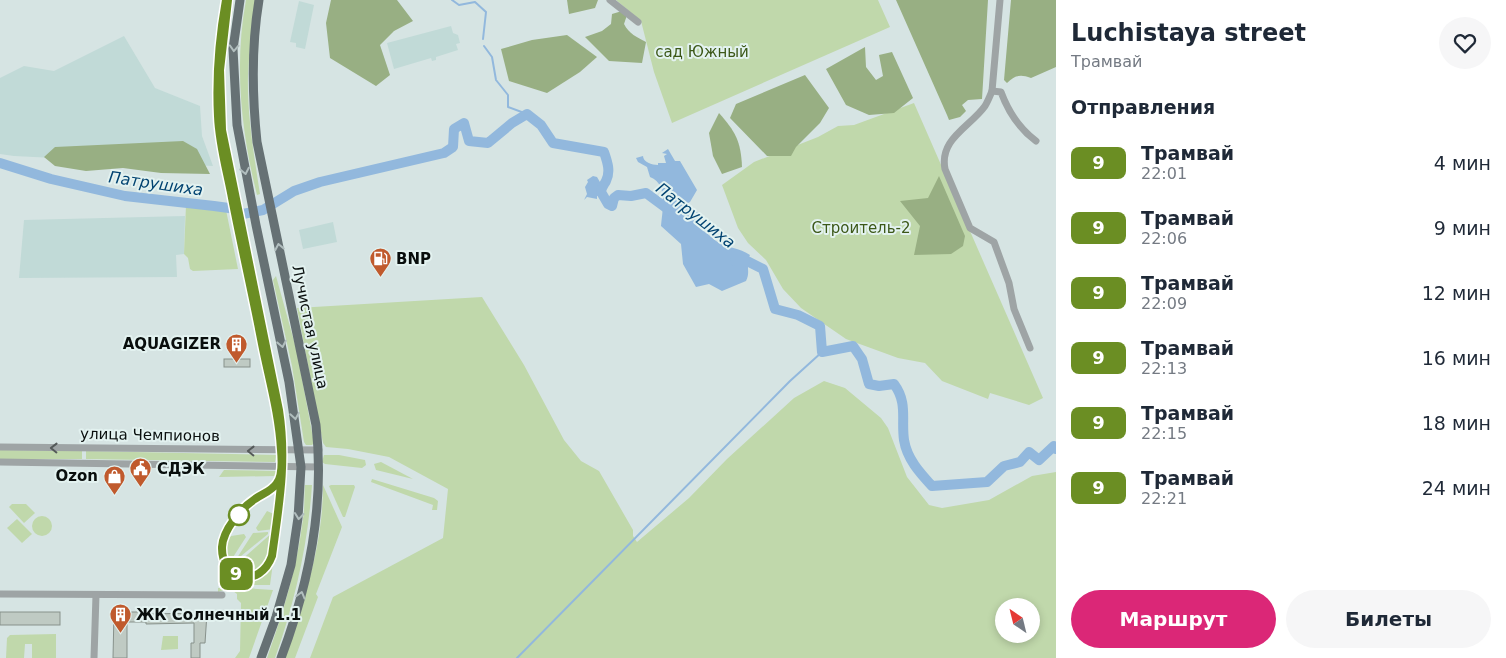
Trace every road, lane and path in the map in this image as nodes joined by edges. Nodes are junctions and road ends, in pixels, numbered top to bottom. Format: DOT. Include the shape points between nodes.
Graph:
graph roads {
  1 [pos="240,0"];
  2 [pos="259,0"];
  3 [pos="610,0"];
  4 [pos="1000,0"];
  5 [pos="638,22"];
  6 [pos="992,91"];
  7 [pos="1036,141"];
  8 [pos="1030,348"];
  9 [pos="0,447"];
  10 [pos="300,450"];
  11 [pos="319,450"];
  12 [pos="0,462"];
  13 [pos="301,467"];
  14 [pos="320,467"];
  15 [pos="0,594"];
  16 [pos="96,595"];
  17 [pos="222,595"];
  18 [pos="94,658"];
  19 [pos="261,658"];
  20 [pos="281,658"];
  1 -- 10 [label="main road, Лучистая улица, one-way" via="233,72 238,135 280,335"];
  11 -- 2 [label="main road, Лучистая улица, one-way" via="258,149 253,98 253,44"];
  3 -- 5 [label="street"];
  4 -- 6 [label="street"];
  6 -- 7 [label="street" via="1001,92 1006,107 1027,135"];
  6 -- 8 [label="street" via="986,105 951,140 943,161 970,228 994,242 1009,283 1014,309"];
  10 -- 9 [label="street, улица Чемпионов, one-way"];
  10 -- 11 [label="street, улица Чемпионов"];
  10 -- 13 [label="main road, Лучистая улица"];
  11 -- 14 [label="main road, Лучистая улица"];
  12 -- 13 [label="street, улица Чемпионов"];
  13 -- 14 [label="street, улица Чемпионов"];
  13 -- 19 [label="main road, Лучистая улица, one-way" via="291,565"];
  20 -- 14 [label="main road, Лучистая улица, one-way" via="292,631 312,550"];
  15 -- 16 [label="street"];
  16 -- 17 [label="street"];
  16 -- 18 [label="street"];
}
